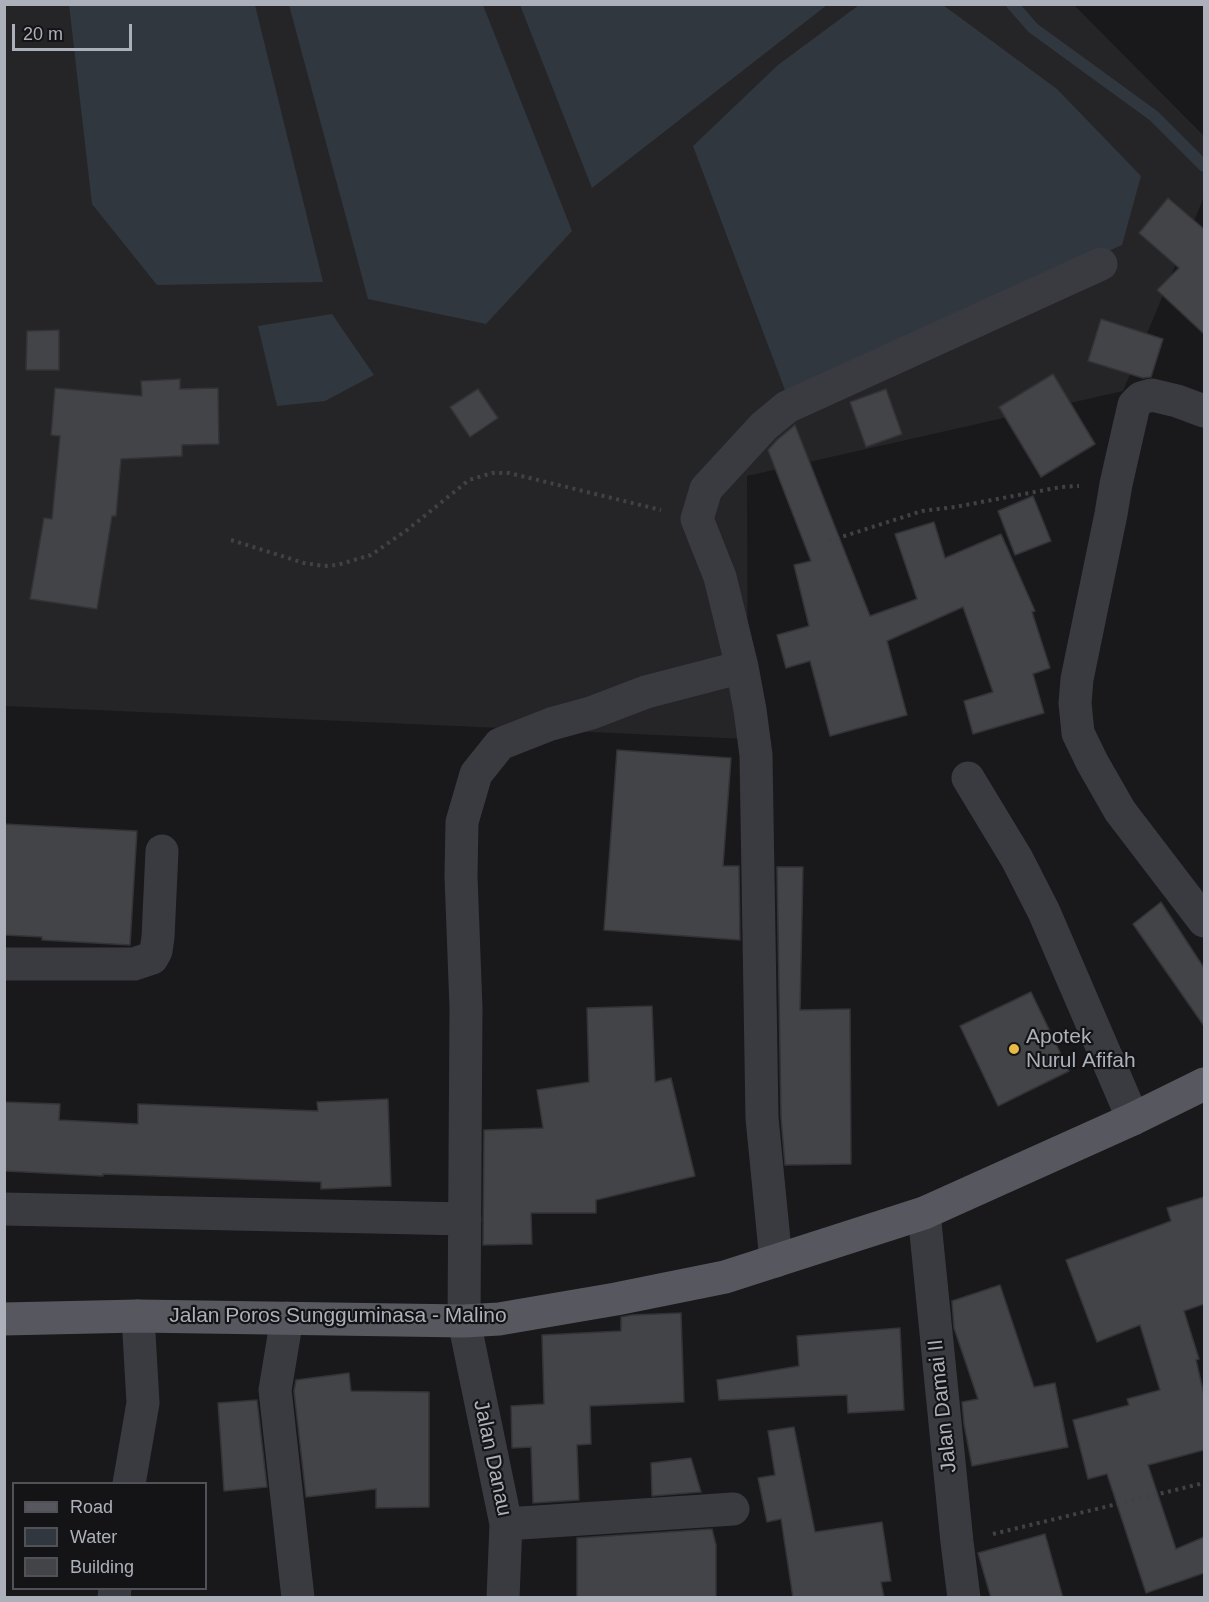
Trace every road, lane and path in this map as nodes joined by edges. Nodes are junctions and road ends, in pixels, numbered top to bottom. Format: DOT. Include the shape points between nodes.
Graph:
graph roads {
  1 [pos="1101,264"];
  2 [pos="1204,411"];
  3 [pos="1116,484"];
  4 [pos="697,519"];
  5 [pos="231,540"];
  6 [pos="829,541"];
  7 [pos="742,667"];
  8 [pos="968,778"];
  9 [pos="162,851"];
  10 [pos="1204,921"];
  11 [pos="4,964"];
  12 [pos="1204,1084"];
  13 [pos="1133,1119"];
  14 [pos="4,1209"];
  15 [pos="924,1213"];
  16 [pos="465,1219"];
  17 [pos="776,1262"];
  18 [pos="138,1316"];
  19 [pos="287,1318"];
  20 [pos="4,1319"];
  21 [pos="464,1321"];
  22 [pos="129,1482"];
  23 [pos="1204,1483"];
  24 [pos="733,1509"];
  25 [pos="506,1524"];
  26 [pos="957,1542"];
  27 [pos="298,1598"];
  28 [pos="502,1598"];
  29 [pos="964,1598"];
  1 -- 4 [label="street" via="787,407 764,426 706,489"];
  2 -- 3 [label="street" via="1152,395 1141,398 1134,405"];
  3 -- 6 [label="path" via="1061,487 922,512"];
  3 -- 10 [label="street" via="1077,680 1078,734 1120,811"];
  4 -- 5 [label="path" via="509,473 492,473 470,480 371,555 337,566 304,563"];
  4 -- 7 [label="street" via="720,577"];
  7 -- 16 [label="street, Jalan Danau" via="646,692 501,744 476,774 462,822 461,854 466,1008"];
  7 -- 17 [label="street" via="756,755 762,1118"];
  8 -- 13 [label="street" via="1044,912"];
  9 -- 11 [label="street" via="158,937 152,958 134,964"];
  12 -- 13 [label="main road, Jalan Poros Sungguminasa - Malino"];
  13 -- 15 [label="main road, Jalan Poros Sungguminasa - Malino"];
  14 -- 16 [label="street"];
  15 -- 17 [label="main road, Jalan Poros Sungguminasa - Malino"];
  15 -- 26 [label="street, Jalan Damai II"];
  16 -- 21 [label="street, Jalan Danau"];
  17 -- 21 [label="main road, Jalan Poros Sungguminasa - Malino" via="725,1277 616,1299 499,1319"];
  18 -- 19 [label="main road, Jalan Poros Sungguminasa - Malino"];
  18 -- 20 [label="main road, Jalan Poros Sungguminasa - Malino"];
  18 -- 22 [label="street" via="143,1403"];
  19 -- 21 [label="main road, Jalan Poros Sungguminasa - Malino"];
  19 -- 27 [label="street" via="275,1390"];
  21 -- 25 [label="street, Jalan Danau"];
  23 -- 26 [label="path"];
  24 -- 25 [label="street"];
  25 -- 28 [label="street, Jalan Danau"];
  26 -- 29 [label="street, Jalan Damai II"];
}
